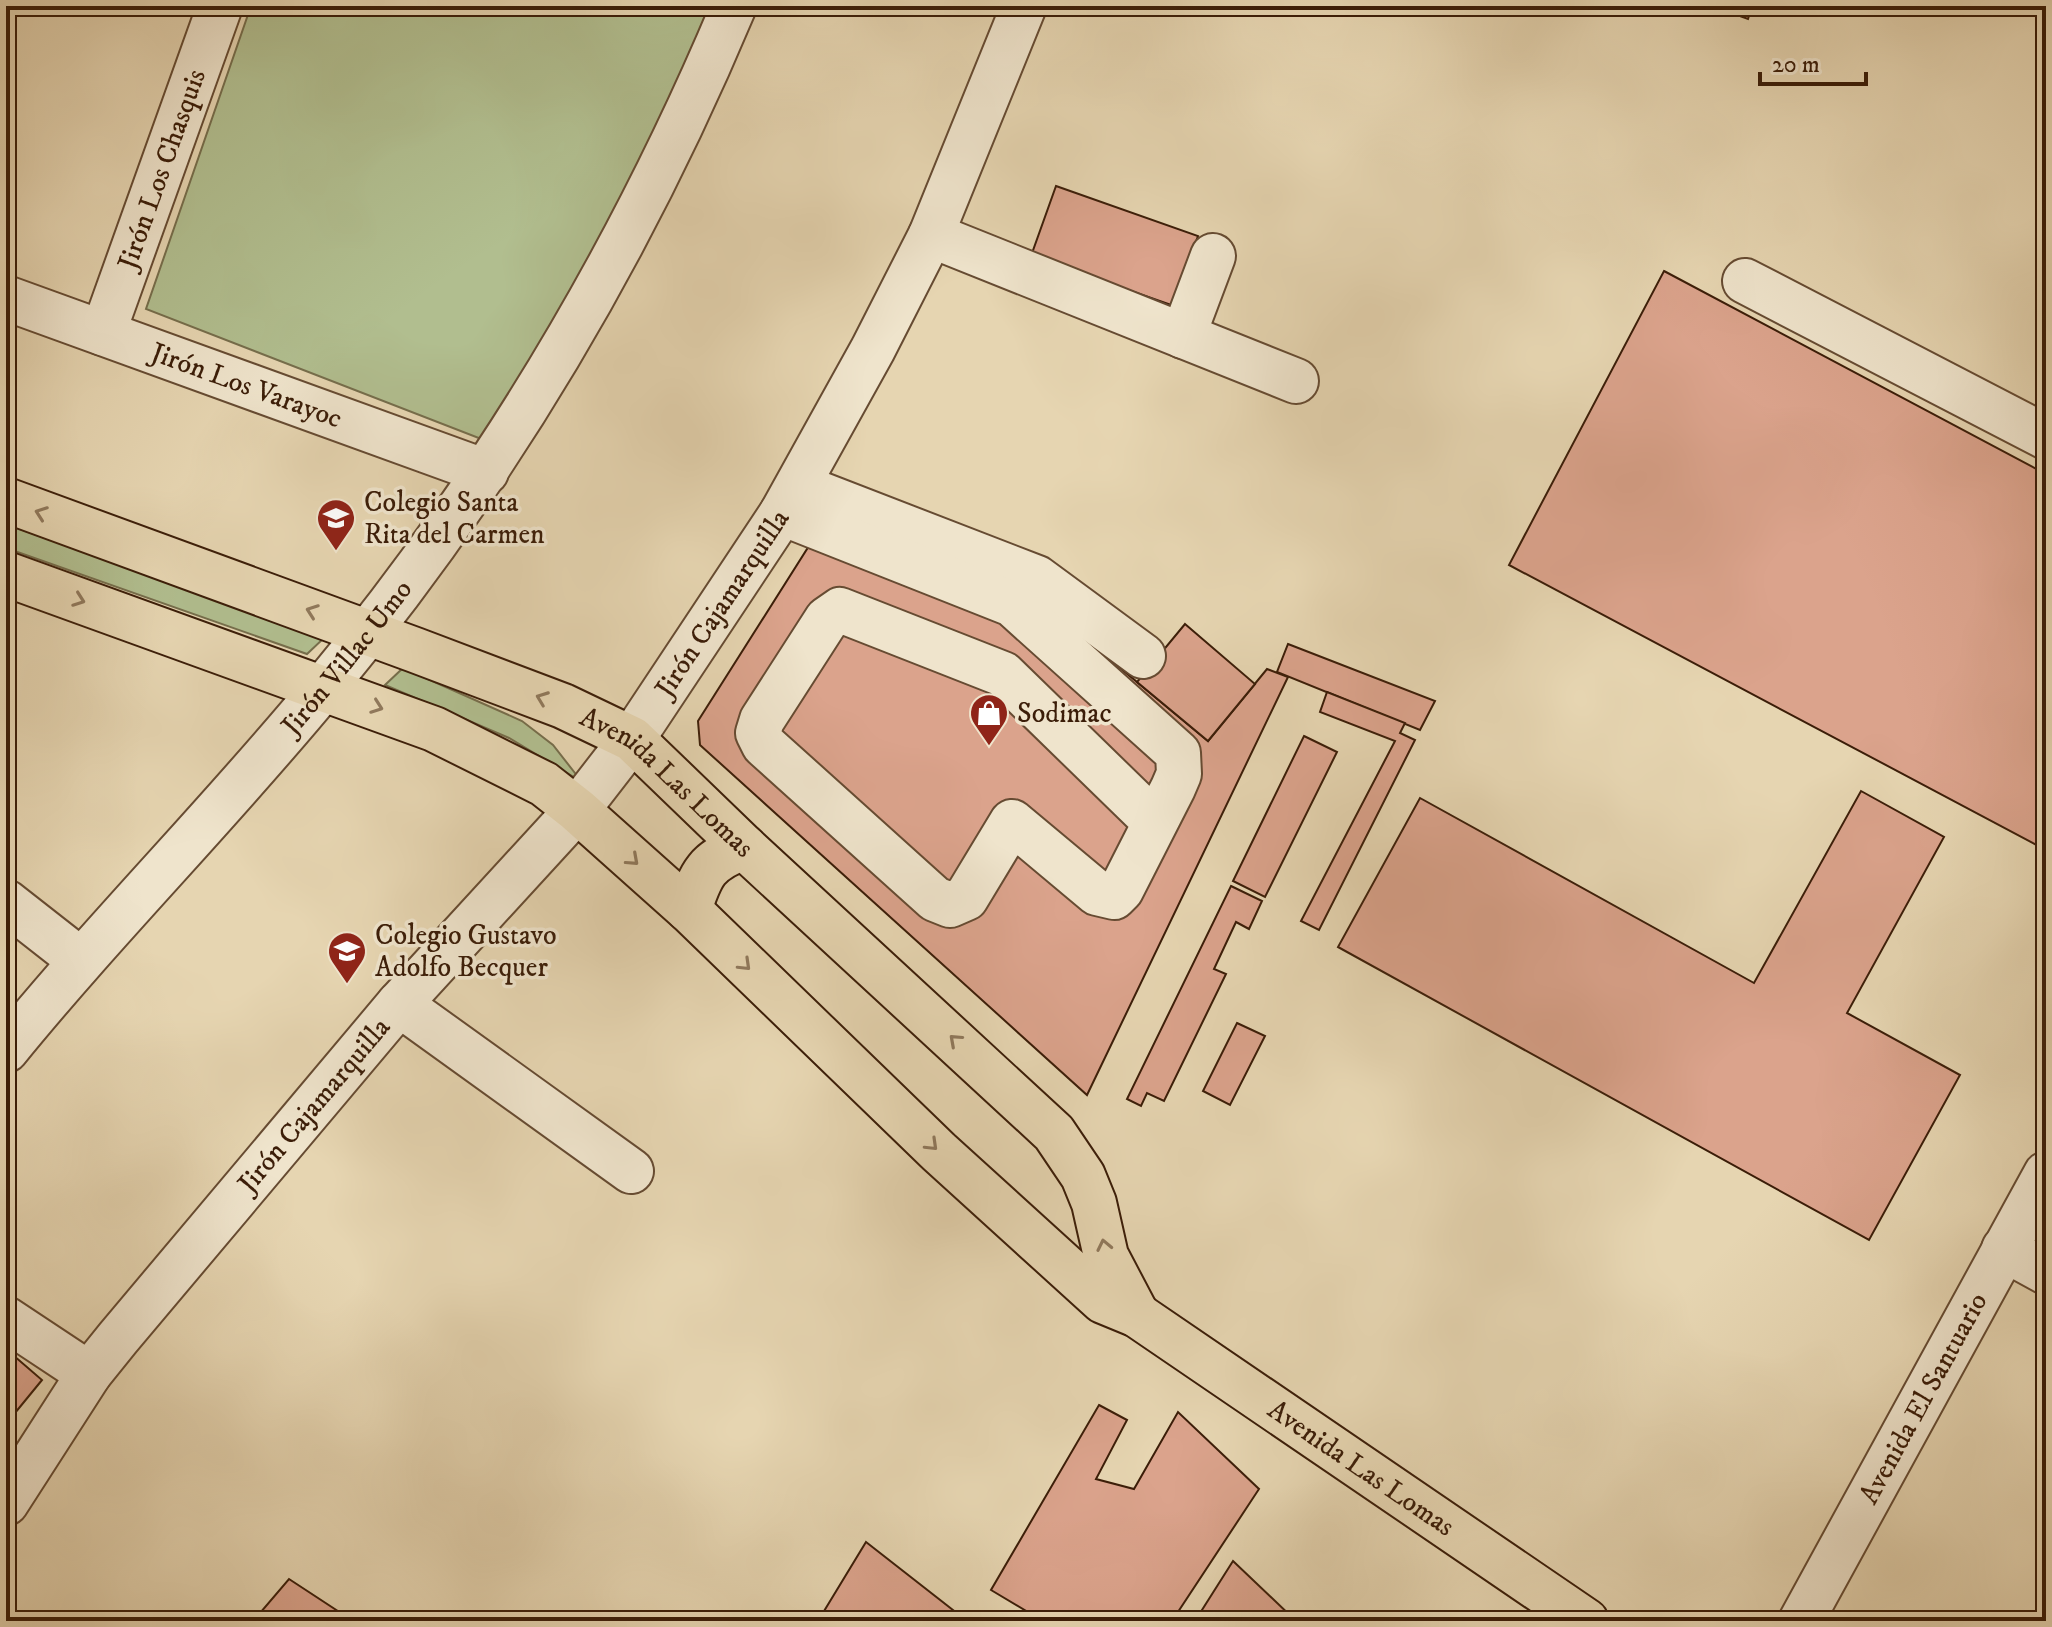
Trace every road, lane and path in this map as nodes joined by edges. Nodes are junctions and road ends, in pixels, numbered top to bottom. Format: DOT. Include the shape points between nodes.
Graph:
graph roads {
  1 [pos="220,6"];
  2 [pos="734,6"];
  3 [pos="1024,6"];
  4 [pos="931,235"];
  5 [pos="1213,256"];
  6 [pos="1745,281"];
  7 [pos="6,298"];
  8 [pos="103,333"];
  9 [pos="1183,336"];
  10 [pos="1296,381"];
  11 [pos="2046,437"];
  12 [pos="486,472"];
  13 [pos="6,500"];
  14 [pos="790,500"];
  15 [pos="6,574"];
  16 [pos="367,632"];
  17 [pos="1143,656"];
  18 [pos="324,687"];
  19 [pos="632,739"];
  20 [pos="577,810"];
  21 [pos="1155,822"];
  22 [pos="744,847"];
  23 [pos="6,902"];
  24 [pos="689,910"];
  25 [pos="80,960"];
  26 [pos="399,1004"];
  27 [pos="6,1050"];
  28 [pos="631,1171"];
  29 [pos="2046,1174"];
  30 [pos="2004,1249"];
  31 [pos="2046,1272"];
  32 [pos="1137,1315"];
  33 [pos="6,1319"];
  34 [pos="89,1374"];
  35 [pos="6,1503"];
  36 [pos="1586,1621"];
  37 [pos="1801,1621"];
  1 -- 8 [label="street, Jirón Los Chasquis"];
  2 -- 12 [label="street, Jirón Villac Umo" via="670,154 578,327"];
  3 -- 4 [label="street, Jirón Cajamarquilla"];
  4 -- 9 [label="street"];
  4 -- 14 [label="street, Jirón Cajamarquilla"];
  5 -- 9 [label="street"];
  6 -- 11 [label="street"];
  7 -- 8 [label="street, Jirón Los Varayoc"];
  8 -- 12 [label="street, Jirón Los Varayoc"];
  9 -- 10 [label="street"];
  12 -- 16 [label="street, Jirón Villac Umo"];
  16 -- 13 [label="main road, Avenida Las Lomas, one-way"];
  14 -- 17 [label="street" via="1037,578"];
  14 -- 19 [label="street, Jirón Cajamarquilla"];
  14 -- 21 [label="street" via="1019,609 1178,753 1179,774"];
  15 -- 18 [label="main road, Avenida Las Lomas, one-way"];
  16 -- 18 [label="street, Jirón Villac Umo"];
  19 -- 16 [label="main road, Avenida Las Lomas, one-way" via="563,706"];
  18 -- 20 [label="main road, Avenida Las Lomas, one-way" via="499,758"];
  18 -- 25 [label="street, Jirón Villac Umo"];
  19 -- 20 [label="street, Jirón Cajamarquilla"];
  19 -- 22 [label="main road, Avenida Las Lomas"];
  20 -- 24 [label="main road, Avenida Las Lomas, one-way"];
  20 -- 26 [label="street, Jirón Cajamarquilla"];
  21 -- 21 [label="street" via="1114,897 1097,893 1012,822 966,898 959,904 941,903 764,745 759,727 827,619 848,610 1003,674"];
  22 -- 24 [label="main road" via="705,868"];
  32 -- 22 [label="main road, Avenida Las Lomas, one-way" via="1106,1256 1083,1176 1054,1133"];
  23 -- 25 [label="street"];
  24 -- 32 [label="main road, Avenida Las Lomas, one-way" via="939,1152 1103,1301"];
  25 -- 27 [label="street, Jirón Villac Umo"];
  26 -- 28 [label="street"];
  26 -- 34 [label="street, Jirón Cajamarquilla"];
  29 -- 30 [label="street, Avenida El Santuario"];
  30 -- 31 [label="street"];
  30 -- 37 [label="street, Avenida El Santuario"];
  32 -- 36 [label="main road, Avenida Las Lomas"];
  33 -- 34 [label="street"];
  34 -- 35 [label="street, Jirón Cajamarquilla"];
}
